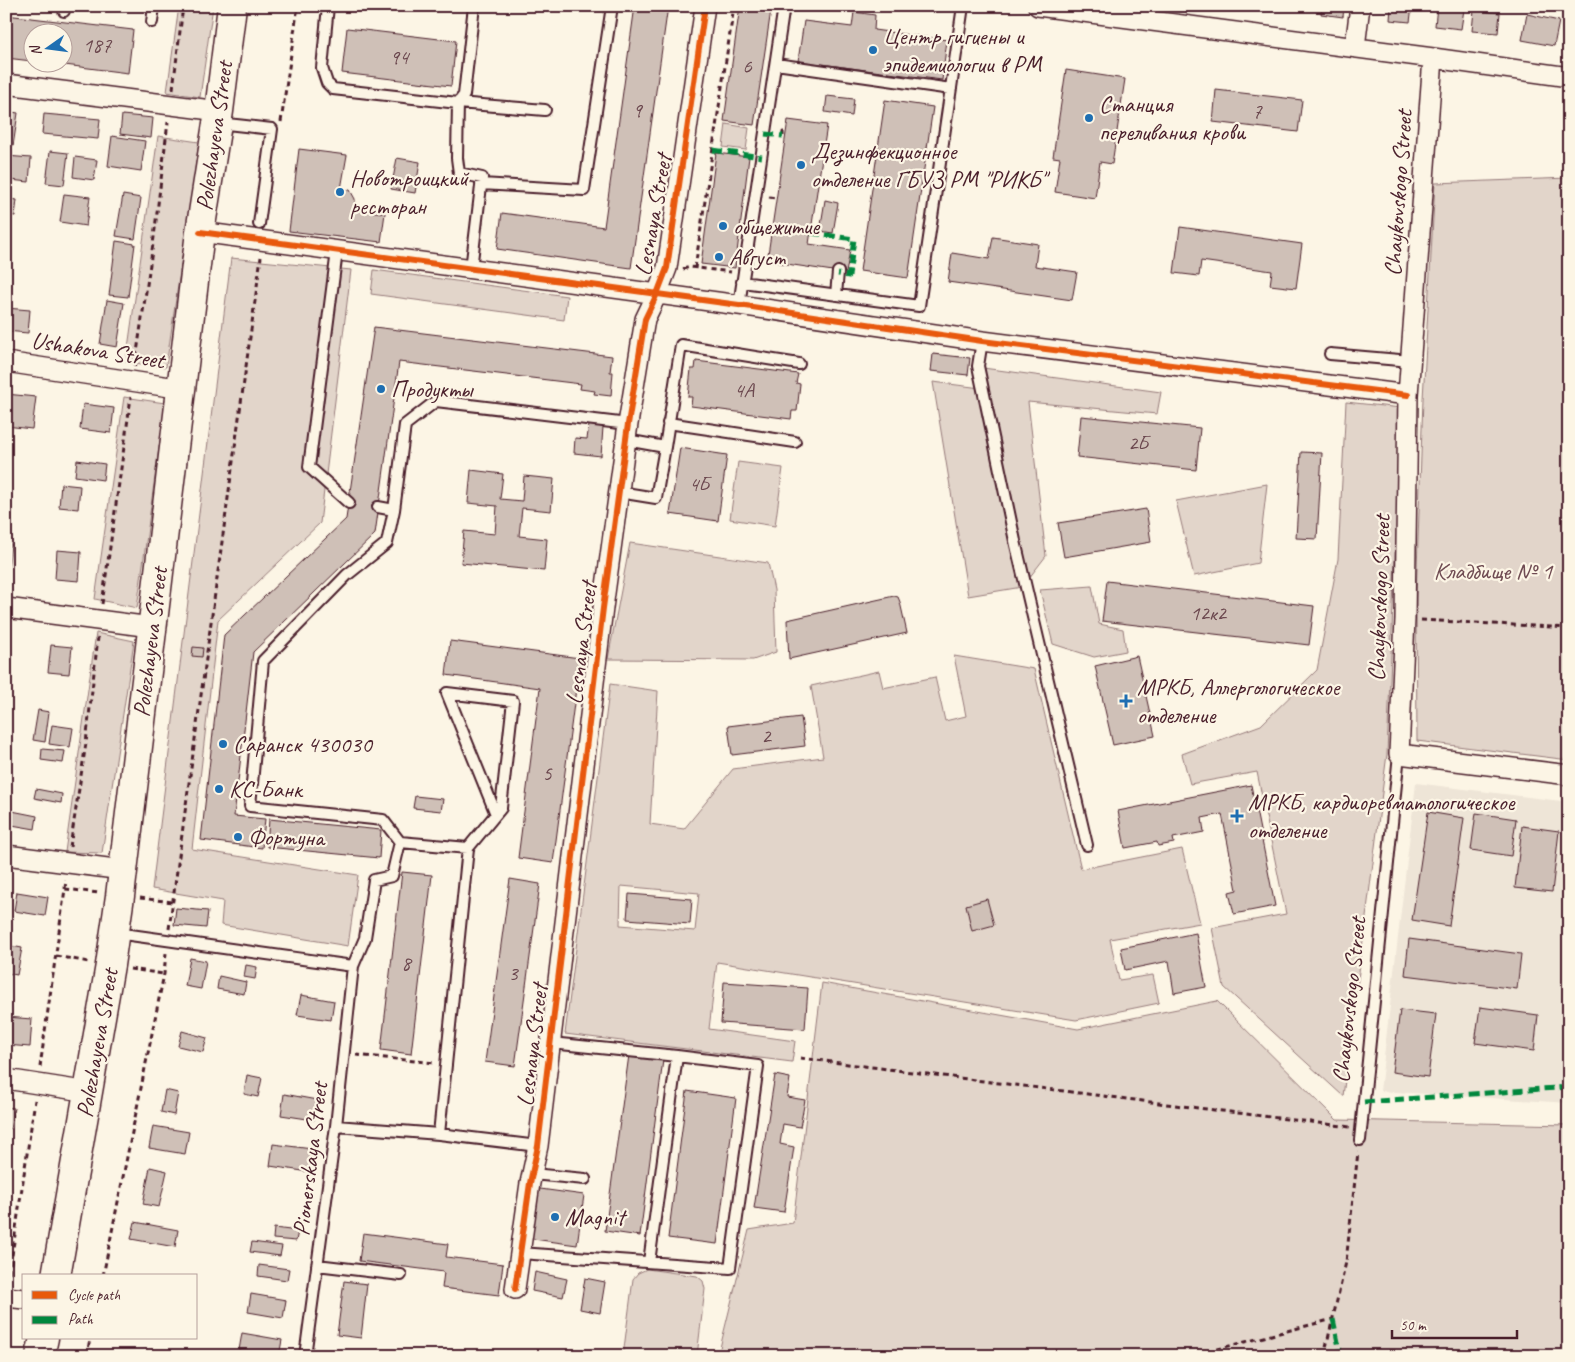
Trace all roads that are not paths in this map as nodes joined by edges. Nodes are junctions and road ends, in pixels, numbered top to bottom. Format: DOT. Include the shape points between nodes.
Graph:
graph roads {
  1 [pos="154,6"];
  2 [pos="232,6"];
  3 [pos="328,6"];
  4 [pos="474,6"];
  5 [pos="612,6"];
  6 [pos="705,6"];
  7 [pos="784,6"];
  8 [pos="963,6"];
  9 [pos="1038,6"];
  10 [pos="1360,6"];
  11 [pos="152,22"];
  12 [pos="1355,47"];
  13 [pos="1432,58"];
  14 [pos="776,64"];
  15 [pos="1569,77"];
  16 [pos="6,84"];
  17 [pos="951,89"];
  18 [pos="458,103"];
  19 [pos="545,110"];
  20 [pos="218,117"];
  21 [pos="482,181"];
  22 [pos="259,224"];
  23 [pos="200,232"];
  24 [pos="337,251"];
  25 [pos="471,269"];
  26 [pos="838,272"];
  27 [pos="743,278"];
  28 [pos="657,294"];
  29 [pos="836,294"];
  30 [pos="739,305"];
  31 [pos="982,340"];
  32 [pos="1330,354"];
  33 [pos="1411,361"];
  34 [pos="6,362"];
  35 [pos="799,364"];
  36 [pos="183,388"];
  37 [pos="1408,395"];
  38 [pos="668,423"];
  39 [pos="627,432"];
  40 [pos="795,442"];
  41 [pos="664,447"];
  42 [pos="619,492"];
  43 [pos="349,503"];
  44 [pos="378,507"];
  45 [pos="394,510"];
  46 [pos="6,608"];
  47 [pos="151,627"];
  48 [pos="1399,754"];
  49 [pos="1569,775"];
  50 [pos="496,814"];
  51 [pos="400,842"];
  52 [pos="1087,845"];
  53 [pos="468,848"];
  54 [pos="6,855"];
  55 [pos="121,883"];
  56 [pos="115,932"];
  57 [pos="353,966"];
  58 [pos="551,1043"];
  59 [pos="677,1056"];
  60 [pos="6,1079"];
  61 [pos="89,1092"];
  62 [pos="336,1126"];
  63 [pos="439,1134"];
  64 [pos="1360,1140"];
  65 [pos="538,1146"];
  66 [pos="532,1174"];
  67 [pos="585,1179"];
  68 [pos="520,1253"];
  69 [pos="649,1262"];
  70 [pos="317,1265"];
  71 [pos="56,1274"];
  72 [pos="401,1276"];
  73 [pos="515,1289"];
  74 [pos="7,1290"];
  75 [pos="22,1298"];
  76 [pos="44,1340"];
  77 [pos="40,1356"];
  78 [pos="305,1356"];
  1 -- 11 [label="lane"];
  2 -- 20 [label="main road, Polezhayeva Street"];
  3 -- 18 [label="lane" via="322,68 327,83 333,89"];
  4 -- 18 [label="lane" via="464,95"];
  5 -- 21 [label="lane" via="584,190"];
  6 -- 28 [label="street, Lesnaya Street" via="667,268"];
  7 -- 14 [label="lane"];
  8 -- 17 [label="lane"];
  9 -- 12 [label="street"];
  10 -- 12 [label="street"];
  12 -- 13 [label="street"];
  13 -- 15 [label="street"];
  13 -- 33 [label="street, Chaykovskogo Street"];
  14 -- 17 [label="lane"];
  14 -- 27 [label="lane"];
  16 -- 20 [label="street" via="170,104"];
  17 -- 29 [label="lane" via="919,306"];
  18 -- 19 [label="lane"];
  18 -- 21 [label="lane" via="459,173"];
  20 -- 22 [label="lane" via="272,129"];
  20 -- 23 [label="main road, Polezhayeva Street"];
  21 -- 25 [label="lane"];
  23 -- 24 [label="street"];
  23 -- 36 [label="main road, Polezhayeva Street"];
  24 -- 25 [label="street"];
  24 -- 43 [label="lane" via="309,467"];
  25 -- 28 [label="street"];
  26 -- 29 [label="lane"];
  27 -- 29 [label="lane"];
  27 -- 30 [label="lane"];
  28 -- 30 [label="street"];
  28 -- 39 [label="street, Lesnaya Street" via="645,319"];
  30 -- 31 [label="street"];
  31 -- 37 [label="street"];
  31 -- 52 [label="lane" via="978,366 980,376 1015,541"];
  32 -- 33 [label="lane"];
  33 -- 37 [label="street, Chaykovskogo Street"];
  34 -- 36 [label="street, Ushakova Street"];
  35 -- 38 [label="lane" via="681,345"];
  36 -- 47 [label="main road, Polezhayeva Street"];
  37 -- 48 [label="street, Chaykovskogo Street" via="1405,619"];
  38 -- 40 [label="lane"];
  38 -- 41 [label="lane"];
  39 -- 41 [label="lane"];
  39 -- 42 [label="street, Lesnaya Street"];
  39 -- 45 [label="lane" via="436,401 405,425"];
  41 -- 42 [label="lane" via="656,498"];
  42 -- 58 [label="street, Lesnaya Street"];
  44 -- 45 [label="lane"];
  45 -- 51 [label="lane" via="387,544 347,575 263,661 250,806 383,820"];
  46 -- 47 [label="street"];
  47 -- 55 [label="main road, Polezhayeva Street"];
  48 -- 49 [label="street"];
  48 -- 64 [label="lane, Chaykovskogo Street"];
  50 -- 50 [label="lane" via="501,808 513,701 447,693"];
  50 -- 53 [label="lane"];
  51 -- 53 [label="lane"];
  51 -- 57 [label="lane, Pionerskaya Street" via="392,876 374,880 365,938"];
  53 -- 63 [label="lane"];
  54 -- 55 [label="street" via="68,864"];
  55 -- 56 [label="main road, Polezhayeva Street"];
  56 -- 57 [label="lane"];
  56 -- 61 [label="main road, Polezhayeva Street"];
  57 -- 62 [label="lane, Pionerskaya Street"];
  58 -- 59 [label="lane"];
  58 -- 65 [label="street, Lesnaya Street"];
  59 -- 69 [label="lane"];
  59 -- 69 [label="lane" via="758,1066 730,1268"];
  60 -- 61 [label="street"];
  61 -- 71 [label="main road, Polezhayeva Street"];
  62 -- 63 [label="lane"];
  62 -- 70 [label="lane, Pionerskaya Street"];
  63 -- 65 [label="lane"];
  65 -- 66 [label="street, Lesnaya Street"];
  66 -- 67 [label="lane"];
  66 -- 68 [label="street, Lesnaya Street"];
  68 -- 69 [label="lane"];
  68 -- 73 [label="street, Lesnaya Street"];
  70 -- 72 [label="lane"];
  70 -- 78 [label="lane, Pionerskaya Street"];
  74 -- 75 [label="street"];
  76 -- 77 [label="main road"];
}
